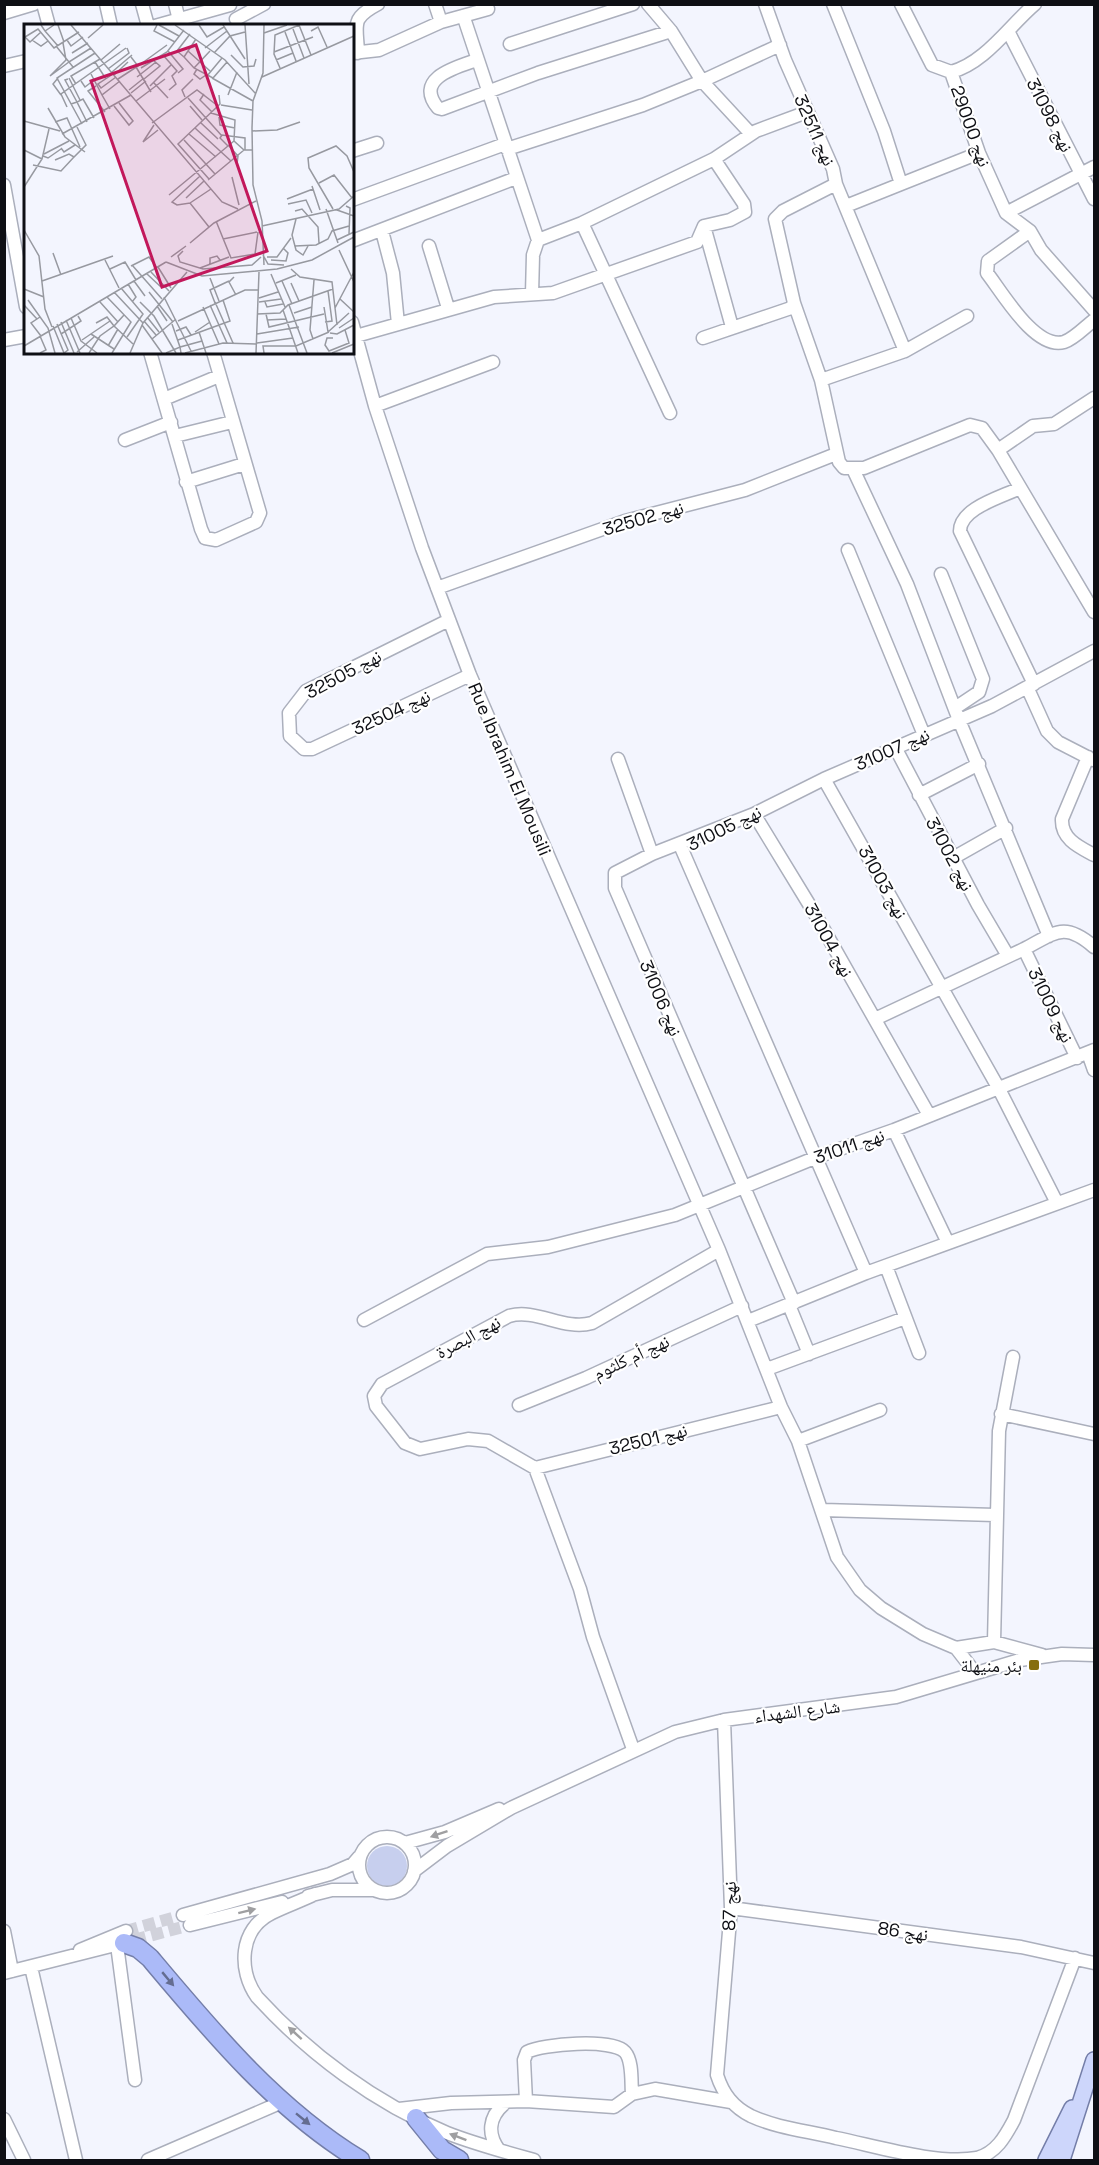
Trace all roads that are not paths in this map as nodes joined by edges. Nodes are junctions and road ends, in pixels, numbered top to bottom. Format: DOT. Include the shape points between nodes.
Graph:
graph roads {
  1 [pos="34,4"];
  2 [pos="43,4"];
  3 [pos="106,4"];
  4 [pos="142,4"];
  5 [pos="175,4"];
  6 [pos="264,4"];
  7 [pos="378,4"];
  8 [pos="435,4"];
  9 [pos="633,4"];
  10 [pos="648,4"];
  11 [pos="765,4"];
  12 [pos="833,4"];
  13 [pos="901,4"];
  14 [pos="1035,4"];
  15 [pos="230,5"];
  16 [pos="491,6"];
  17 [pos="4,13"];
  18 [pos="464,18"];
  19 [pos="179,20"];
  20 [pos="238,22"];
  21 [pos="441,22"];
  22 [pos="49,24"];
  23 [pos="111,24"];
  24 [pos="147,24"];
  25 [pos="163,24"];
  26 [pos="671,31"];
  27 [pos="1008,31"];
  28 [pos="510,44"];
  29 [pos="780,45"];
  30 [pos="355,53"];
  31 [pos="477,60"];
  32 [pos="24,61"];
  33 [pos="4,66"];
  34 [pos="951,72"];
  35 [pos="702,81"];
  36 [pos="488,91"];
  37 [pos="807,111"];
  38 [pos="751,134"];
  39 [pos="376,143"];
  40 [pos="506,146"];
  41 [pos="354,150"];
  42 [pos="979,153"];
  43 [pos="714,159"];
  44 [pos="1095,167"];
  45 [pos="1080,174"];
  46 [pos="516,178"];
  47 [pos="837,184"];
  48 [pos="901,184"];
  49 [pos="4,185"];
  50 [pos="1095,199"];
  51 [pos="354,200"];
  52 [pos="846,206"];
  53 [pos="1006,213"];
  54 [pos="582,223"];
  55 [pos="704,226"];
  56 [pos="381,231"];
  57 [pos="1030,231"];
  58 [pos="354,240"];
  59 [pos="538,240"];
  60 [pos="429,246"];
  61 [pos="604,275"];
  62 [pos="532,294"];
  63 [pos="24,296"];
  64 [pos="794,303"];
  65 [pos="448,308"];
  66 [pos="1095,310"];
  67 [pos="967,316"];
  68 [pos="1095,320"];
  69 [pos="398,324"];
  70 [pos="732,327"];
  71 [pos="354,329"];
  72 [pos="24,336"];
  73 [pos="356,336"];
  74 [pos="703,338"];
  75 [pos="4,340"];
  76 [pos="904,351"];
  77 [pos="151,354"];
  78 [pos="214,354"];
  79 [pos="494,362"];
  80 [pos="219,376"];
  81 [pos="821,380"];
  82 [pos="1095,398"];
  83 [pos="164,399"];
  84 [pos="375,406"];
  85 [pos="670,413"];
  86 [pos="171,422"];
  87 [pos="232,422"];
  88 [pos="175,436"];
  89 [pos="125,440"];
  90 [pos="998,450"];
  91 [pos="836,454"];
  92 [pos="244,464"];
  93 [pos="853,469"];
  94 [pos="186,482"];
  95 [pos="1020,488"];
  96 [pos="848,550"];
  97 [pos="941,574"];
  98 [pos="437,588"];
  99 [pos="1095,612"];
  100 [pos="449,620"];
  101 [pos="1095,651"];
  102 [pos="470,675"];
  103 [pos="1031,686"];
  104 [pos="957,714"];
  105 [pos="924,735"];
  106 [pos="312,749"];
  107 [pos="896,749"];
  108 [pos="618,759"];
  109 [pos="1091,759"];
  110 [pos="979,764"];
  111 [pos="825,779"];
  112 [pos="919,795"];
  113 [pos="754,814"];
  114 [pos="1006,828"];
  115 [pos="680,845"];
  116 [pos="652,854"];
  117 [pos="1095,855"];
  118 [pos="953,858"];
  119 [pos="1049,936"];
  120 [pos="1095,947"];
  121 [pos="1024,949"];
  122 [pos="1008,956"];
  123 [pos="940,987"];
  124 [pos="875,1019"];
  125 [pos="1086,1054"];
  126 [pos="1095,1070"];
  127 [pos="999,1089"];
  128 [pos="929,1115"];
  129 [pos="894,1130"];
  130 [pos="817,1156"];
  131 [pos="744,1186"];
  132 [pos="1095,1190"];
  133 [pos="1057,1203"];
  134 [pos="699,1204"];
  135 [pos="948,1243"];
  136 [pos="719,1250"];
  137 [pos="886,1266"];
  138 [pos="866,1273"];
  139 [pos="791,1304"];
  140 [pos="742,1305"];
  141 [pos="905,1318"];
  142 [pos="364,1320"];
  143 [pos="748,1321"];
  144 [pos="919,1353"];
  145 [pos="809,1354"];
  146 [pos="1012,1357"];
  147 [pos="766,1369"];
  148 [pos="519,1406"];
  149 [pos="781,1407"];
  150 [pos="880,1410"];
  151 [pos="1001,1414"];
  152 [pos="1095,1434"];
  153 [pos="798,1441"];
  154 [pos="535,1468"];
  155 [pos="823,1510"];
  156 [pos="995,1515"];
  157 [pos="994,1642"];
  158 [pos="956,1648"];
  159 [pos="1095,1655"];
  160 [pos="1045,1656"];
  161 [pos="972,1674"];
  162 [pos="724,1720"];
  163 [pos="633,1749"];
  164 [pos="512,1808"];
  165 [pos="405,1843"];
  166 [pos="359,1857"];
  167 [pos="414,1871"];
  168 [pos="374,1890"];
  169 [pos="315,1894"];
  170 [pos="730,1908"];
  171 [pos="4,1932"];
  172 [pos="125,1940"];
  173 [pos="1075,1958"];
  174 [pos="1095,1964"];
  175 [pos="31,1966"];
  176 [pos="8,1972"];
  177 [pos="1095,2060"];
  178 [pos="1088,2076"];
  179 [pos="135,2080"];
  180 [pos="632,2094"];
  181 [pos="526,2101"];
  182 [pos="282,2102"];
  183 [pos="731,2102"];
  184 [pos="504,2104"];
  185 [pos="398,2109"];
  186 [pos="416,2118"];
  187 [pos="4,2119"];
  188 [pos="499,2150"];
  189 [pos="456,2159"];
  190 [pos="24,2160"];
  191 [pos="76,2160"];
  192 [pos="148,2160"];
  193 [pos="360,2160"];
  194 [pos="534,2160"];
  195 [pos="1046,2160"];
  196 [pos="1062,2160"];
  1 -- 17 [label="street"];
  2 -- 22 [label="street"];
  3 -- 23 [label="street"];
  4 -- 24 [label="street"];
  5 -- 19 [label="street"];
  6 -- 20 [label="street"];
  7 -- 30 [label="street" via="357,20"];
  8 -- 21 [label="street"];
  9 -- 28 [label="street"];
  10 -- 26 [label="street"];
  11 -- 29 [label="street, نهج 32511"];
  12 -- 48 [label="street"];
  13 -- 34 [label="street" via="932,64"];
  14 -- 27 [label="street, نهج 29000"];
  15 -- 19 [label="street"];
  15 -- 20 [label="street"];
  16 -- 18 [label="street"];
  18 -- 21 [label="street"];
  18 -- 31 [label="street"];
  19 -- 25 [label="street"];
  21 -- 30 [label="street" via="379,50"];
  26 -- 35 [label="street"];
  26 -- 36 [label="street"];
  27 -- 34 [label="street, نهج 29000" via="968,65"];
  27 -- 45 [label="street, نهج 31098"];
  29 -- 35 [label="street"];
  29 -- 37 [label="street, نهج 32511"];
  31 -- 36 [label="street"];
  31 -- 36 [label="street" via="435,78 434,103 442,109"];
  32 -- 33 [label="street"];
  34 -- 42 [label="street, نهج 29000"];
  35 -- 38 [label="street"];
  35 -- 40 [label="street" via="644,105"];
  36 -- 40 [label="street"];
  37 -- 38 [label="street"];
  37 -- 47 [label="street, نهج 32511"];
  38 -- 43 [label="street"];
  39 -- 41 [label="street"];
  40 -- 46 [label="street"];
  40 -- 51 [label="street"];
  42 -- 48 [label="street"];
  42 -- 53 [label="street, نهج 29000"];
  43 -- 54 [label="street"];
  43 -- 55 [label="street" via="744,204 745,212"];
  44 -- 45 [label="street"];
  45 -- 50 [label="street, نهج 31098"];
  45 -- 53 [label="street"];
  46 -- 56 [label="street"];
  46 -- 59 [label="street"];
  47 -- 52 [label="street"];
  47 -- 64 [label="street, نهج 32511" via="783,211 775,219"];
  48 -- 52 [label="street"];
  49 -- 63 [label="street"];
  52 -- 76 [label="street"];
  53 -- 57 [label="street"];
  54 -- 59 [label="street"];
  54 -- 61 [label="street"];
  55 -- 61 [label="street" via="698,242"];
  55 -- 70 [label="street"];
  56 -- 58 [label="street"];
  56 -- 69 [label="street" via="393,273"];
  57 -- 66 [label="street" via="1041,250"];
  57 -- 68 [label="street" via="988,261 987,273 1034,334 1064,342"];
  59 -- 62 [label="street" via="533,255"];
  60 -- 65 [label="street"];
  61 -- 62 [label="street" via="553,293"];
  61 -- 85 [label="street"];
  62 -- 65 [label="street" via="494,297"];
  64 -- 70 [label="street" via="791,308"];
  64 -- 81 [label="street"];
  65 -- 69 [label="street"];
  67 -- 76 [label="street"];
  69 -- 73 [label="street"];
  70 -- 74 [label="street"];
  71 -- 73 [label="street, Rue Ibrahim El Mousili"];
  72 -- 75 [label="street"];
  73 -- 84 [label="street, Rue Ibrahim El Mousili"];
  76 -- 81 [label="street"];
  77 -- 83 [label="street"];
  78 -- 80 [label="street"];
  79 -- 84 [label="street"];
  80 -- 83 [label="street"];
  80 -- 87 [label="street"];
  81 -- 91 [label="street"];
  82 -- 90 [label="street" via="1054,424 1033,426"];
  83 -- 86 [label="street"];
  84 -- 98 [label="street, Rue Ibrahim El Mousili"];
  86 -- 88 [label="street"];
  86 -- 89 [label="street"];
  87 -- 88 [label="street"];
  87 -- 92 [label="street"];
  88 -- 94 [label="street"];
  90 -- 93 [label="street" via="982,428 970,425"];
  90 -- 95 [label="street"];
  91 -- 93 [label="street" via="844,468"];
  91 -- 98 [label="street, نهج 32502" via="745,490 625,521"];
  92 -- 94 [label="street"];
  92 -- 94 [label="street" via="260,518 245,529 216,540 206,538"];
  93 -- 104 [label="street" via="907,584"];
  95 -- 99 [label="street"];
  95 -- 103 [label="street" via="966,514 960,531"];
  96 -- 105 [label="street"];
  97 -- 104 [label="street" via="983,679 979,692"];
  98 -- 100 [label="street, Rue Ibrahim El Mousili"];
  100 -- 102 [label="street, Rue Ibrahim El Mousili"];
  100 -- 106 [label="street, نهج 32505" via="306,692 290,713 288,724 296,743"];
  101 -- 103 [label="street, نهج 31007"];
  102 -- 106 [label="street, نهج 32504"];
  102 -- 134 [label="street, Rue Ibrahim El Mousili"];
  103 -- 104 [label="street, نهج 31007"];
  103 -- 109 [label="street" via="1047,731 1058,742"];
  104 -- 105 [label="street, نهج 31007"];
  104 -- 110 [label="street"];
  105 -- 107 [label="street, نهج 31007"];
  107 -- 111 [label="street, نهج 31007"];
  107 -- 112 [label="street, نهج 31002"];
  108 -- 116 [label="street"];
  109 -- 117 [label="street" via="1061,827 1071,842"];
  110 -- 112 [label="street"];
  110 -- 114 [label="street"];
  111 -- 113 [label="street, نهج 31005"];
  111 -- 123 [label="street, نهج 31003"];
  112 -- 118 [label="street, نهج 31002"];
  113 -- 115 [label="street, نهج 31005"];
  113 -- 124 [label="street, نهج 31004"];
  114 -- 118 [label="street"];
  114 -- 119 [label="street"];
  115 -- 116 [label="street, نهج 31006"];
  115 -- 130 [label="street, نهج 31005"];
  116 -- 131 [label="street, نهج 31006" via="618,871 615,888"];
  118 -- 122 [label="street, نهج 31002"];
  119 -- 120 [label="street, نهج 31009" via="1066,930"];
  119 -- 121 [label="street, نهج 31009"];
  121 -- 122 [label="street"];
  121 -- 125 [label="street, نهج 31009"];
  122 -- 123 [label="street"];
  123 -- 124 [label="street"];
  123 -- 127 [label="street, نهج 31003"];
  124 -- 128 [label="street, نهج 31004"];
  125 -- 126 [label="street"];
  125 -- 127 [label="street, نهج 31009"];
  127 -- 128 [label="street, نهج 31011"];
  127 -- 133 [label="street, نهج 31003"];
  128 -- 129 [label="street, نهج 31011"];
  129 -- 130 [label="street, نهج 31011"];
  129 -- 135 [label="street"];
  130 -- 131 [label="street, نهج 31011"];
  130 -- 138 [label="street, نهج 31005"];
  131 -- 134 [label="street, نهج 31011"];
  131 -- 139 [label="street"];
  132 -- 133 [label="street"];
  133 -- 135 [label="street"];
  134 -- 136 [label="street, Rue Ibrahim El Mousili"];
  134 -- 142 [label="street, نهج 31011" via="632,1227 530,1250 487,1254"];
  135 -- 137 [label="street"];
  136 -- 140 [label="street, Rue Ibrahim El Mousili"];
  136 -- 154 [label="street, نهج البصرة" via="592,1323 577,1325 526,1314 508,1316 382,1384 374,1396 376,1406 405,1443 420,1449 468,1439 488,1441"];
  137 -- 138 [label="street"];
  137 -- 141 [label="street"];
  138 -- 139 [label="street"];
  139 -- 143 [label="street"];
  139 -- 145 [label="street"];
  140 -- 143 [label="street, Rue Ibrahim El Mousili"];
  140 -- 148 [label="street, نهج أم كلثوم"];
  141 -- 144 [label="street"];
  141 -- 145 [label="street"];
  143 -- 147 [label="street, Rue Ibrahim El Mousili"];
  145 -- 147 [label="street"];
  146 -- 151 [label="street"];
  147 -- 149 [label="street, Rue Ibrahim El Mousili"];
  149 -- 153 [label="street, Rue Ibrahim El Mousili"];
  149 -- 154 [label="street, نهج 32501"];
  150 -- 153 [label="street"];
  151 -- 152 [label="street"];
  151 -- 156 [label="street"];
  153 -- 155 [label="street, Rue Ibrahim El Mousili"];
  154 -- 163 [label="street"];
  155 -- 156 [label="street"];
  155 -- 158 [label="street, Rue Ibrahim El Mousili" via="837,1557 860,1590 923,1634"];
  156 -- 157 [label="street"];
  157 -- 158 [label="street"];
  157 -- 160 [label="street"];
  158 -- 161 [label="street" via="970,1665"];
  159 -- 160 [label="street, شارع الشهداء"];
  160 -- 161 [label="street, شارع الشهداء"];
  161 -- 162 [label="street, شارع الشهداء" via="878,1700"];
  162 -- 163 [label="street, شارع الشهداء" via="675,1732"];
  162 -- 170 [label="street, نهج 87"];
  163 -- 164 [label="street, شارع الشهداء"];
  164 -- 165 [label="street, one-way" via="501,1808 445,1832"];
  164 -- 167 [label="street" via="447,1846"];
  165 -- 166 [label="street" via="387,1836 378,1838"];
  165 -- 167 [label="street" via="413,1856"];
  166 -- 168 [label="street" via="361,1876"];
  166 -- 169 [label="street, one-way" via="353,1864 330,1874 187,1920"];
  167 -- 168 [label="street" via="399,1890"];
  168 -- 169 [label="street"];
  185 -- 169 [label="street, one-way" via="318,2054 268,2009 250,1987 244,1952 254,1929 272,1913"];
  170 -- 173 [label="street, نهج 86"];
  170 -- 183 [label="street, نهج 87" via="717,2075"];
  171 -- 176 [label="street"];
  172 -- 175 [label="street"];
  172 -- 179 [label="street"];
  172 -- 182 [label="highway, one-way" via="150,1958 226,2047"];
  173 -- 174 [label="street, نهج 86"];
  173 -- 183 [label="street" via="1014,2120 1002,2142 986,2155 962,2160 921,2156 775,2124 752,2116"];
  175 -- 176 [label="street"];
  175 -- 191 [label="street"];
  177 -- 178 [label="main road"];
  178 -- 195 [label="main road"];
  178 -- 196 [label="main road"];
  180 -- 181 [label="street" via="614,2107"];
  180 -- 181 [label="street" via="628,2058 620,2048 548,2045 527,2052"];
  180 -- 183 [label="street" via="655,2089"];
  181 -- 184 [label="street"];
  182 -- 192 [label="street"];
  182 -- 193 [label="highway, one-way"];
  184 -- 185 [label="street" via="452,2103"];
  184 -- 188 [label="street" via="492,2122 492,2137"];
  185 -- 186 [label="street"];
  188 -- 186 [label="street, one-way"];
  186 -- 189 [label="highway" via="432,2140"];
  187 -- 190 [label="street"];
  188 -- 194 [label="street"];
}
